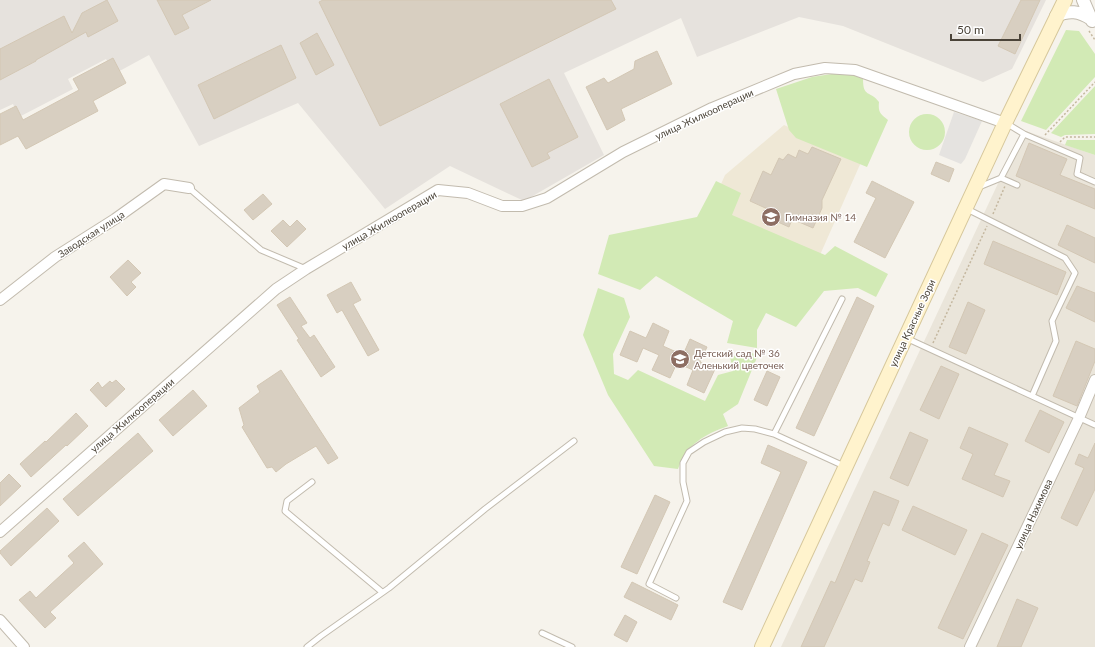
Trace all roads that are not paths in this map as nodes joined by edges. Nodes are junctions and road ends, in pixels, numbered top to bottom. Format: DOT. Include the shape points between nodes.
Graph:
graph roads {
  1 [pos="1065,0"];
  2 [pos="1083,0"];
  3 [pos="1056,16"];
  4 [pos="1093,22"];
  5 [pos="1006,123"];
  6 [pos="1024,134"];
  7 [pos="1001,178"];
  8 [pos="1095,182"];
  9 [pos="1017,186"];
  10 [pos="189,188"];
  11 [pos="975,188"];
  12 [pos="966,208"];
  13 [pos="306,269"];
  14 [pos="842,299"];
  15 [pos="0,300"];
  16 [pos="905,338"];
  17 [pos="1095,380"];
  18 [pos="1032,396"];
  19 [pos="1079,418"];
  20 [pos="1095,425"];
  21 [pos="774,434"];
  22 [pos="574,441"];
  23 [pos="845,467"];
  24 [pos="312,482"];
  25 [pos="0,532"];
  26 [pos="382,592"];
  27 [pos="676,598"];
  28 [pos="0,620"];
  29 [pos="542,632"];
  30 [pos="24,647"];
  31 [pos="307,647"];
  32 [pos="572,647"];
  33 [pos="762,647"];
  34 [pos="970,647"];
  1 -- 3 [label="main road, улица Красные Зори"];
  2 -- 4 [label="street"];
  3 -- 4 [label="street" via="1074,12 1084,14"];
  3 -- 5 [label="main road, улица Красные Зори"];
  5 -- 6 [label="lane"];
  5 -- 11 [label="main road, улица Красные Зори"];
  5 -- 13 [label="street, улица Жилкооперации" via="855,70 825,68 794,74 712,108 630,148 547,198 522,206 502,206 468,193 438,190"];
  6 -- 7 [label="lane"];
  6 -- 8 [label="lane" via="1080,158 1077,174"];
  7 -- 9 [label="lane"];
  7 -- 11 [label="lane"];
  10 -- 13 [label="lane" via="261,250"];
  10 -- 15 [label="street, Заводская улица" via="164,184 55,257"];
  11 -- 12 [label="main road, улица Красные Зори"];
  12 -- 16 [label="main road, улица Красные Зори"];
  12 -- 18 [label="lane" via="1065,258 1075,273 1052,321 1056,341"];
  13 -- 25 [label="street, улица Жилкооперации" via="276,289"];
  14 -- 21 [label="lane"];
  16 -- 18 [label="lane"];
  16 -- 23 [label="main road, улица Красные Зори"];
  17 -- 19 [label="street, улица Нахимова"];
  18 -- 19 [label="lane"];
  19 -- 20 [label="lane"];
  19 -- 34 [label="street, улица Нахимова"];
  21 -- 23 [label="lane"];
  21 -- 27 [label="lane" via="742,428 725,432 689,452 683,463 687,501 649,584"];
  22 -- 26 [label="lane"];
  23 -- 33 [label="main road, улица Красные Зори"];
  24 -- 26 [label="lane" via="287,501 285,511"];
  26 -- 31 [label="lane"];
  28 -- 30 [label="street"];
  29 -- 32 [label="lane"];
}
